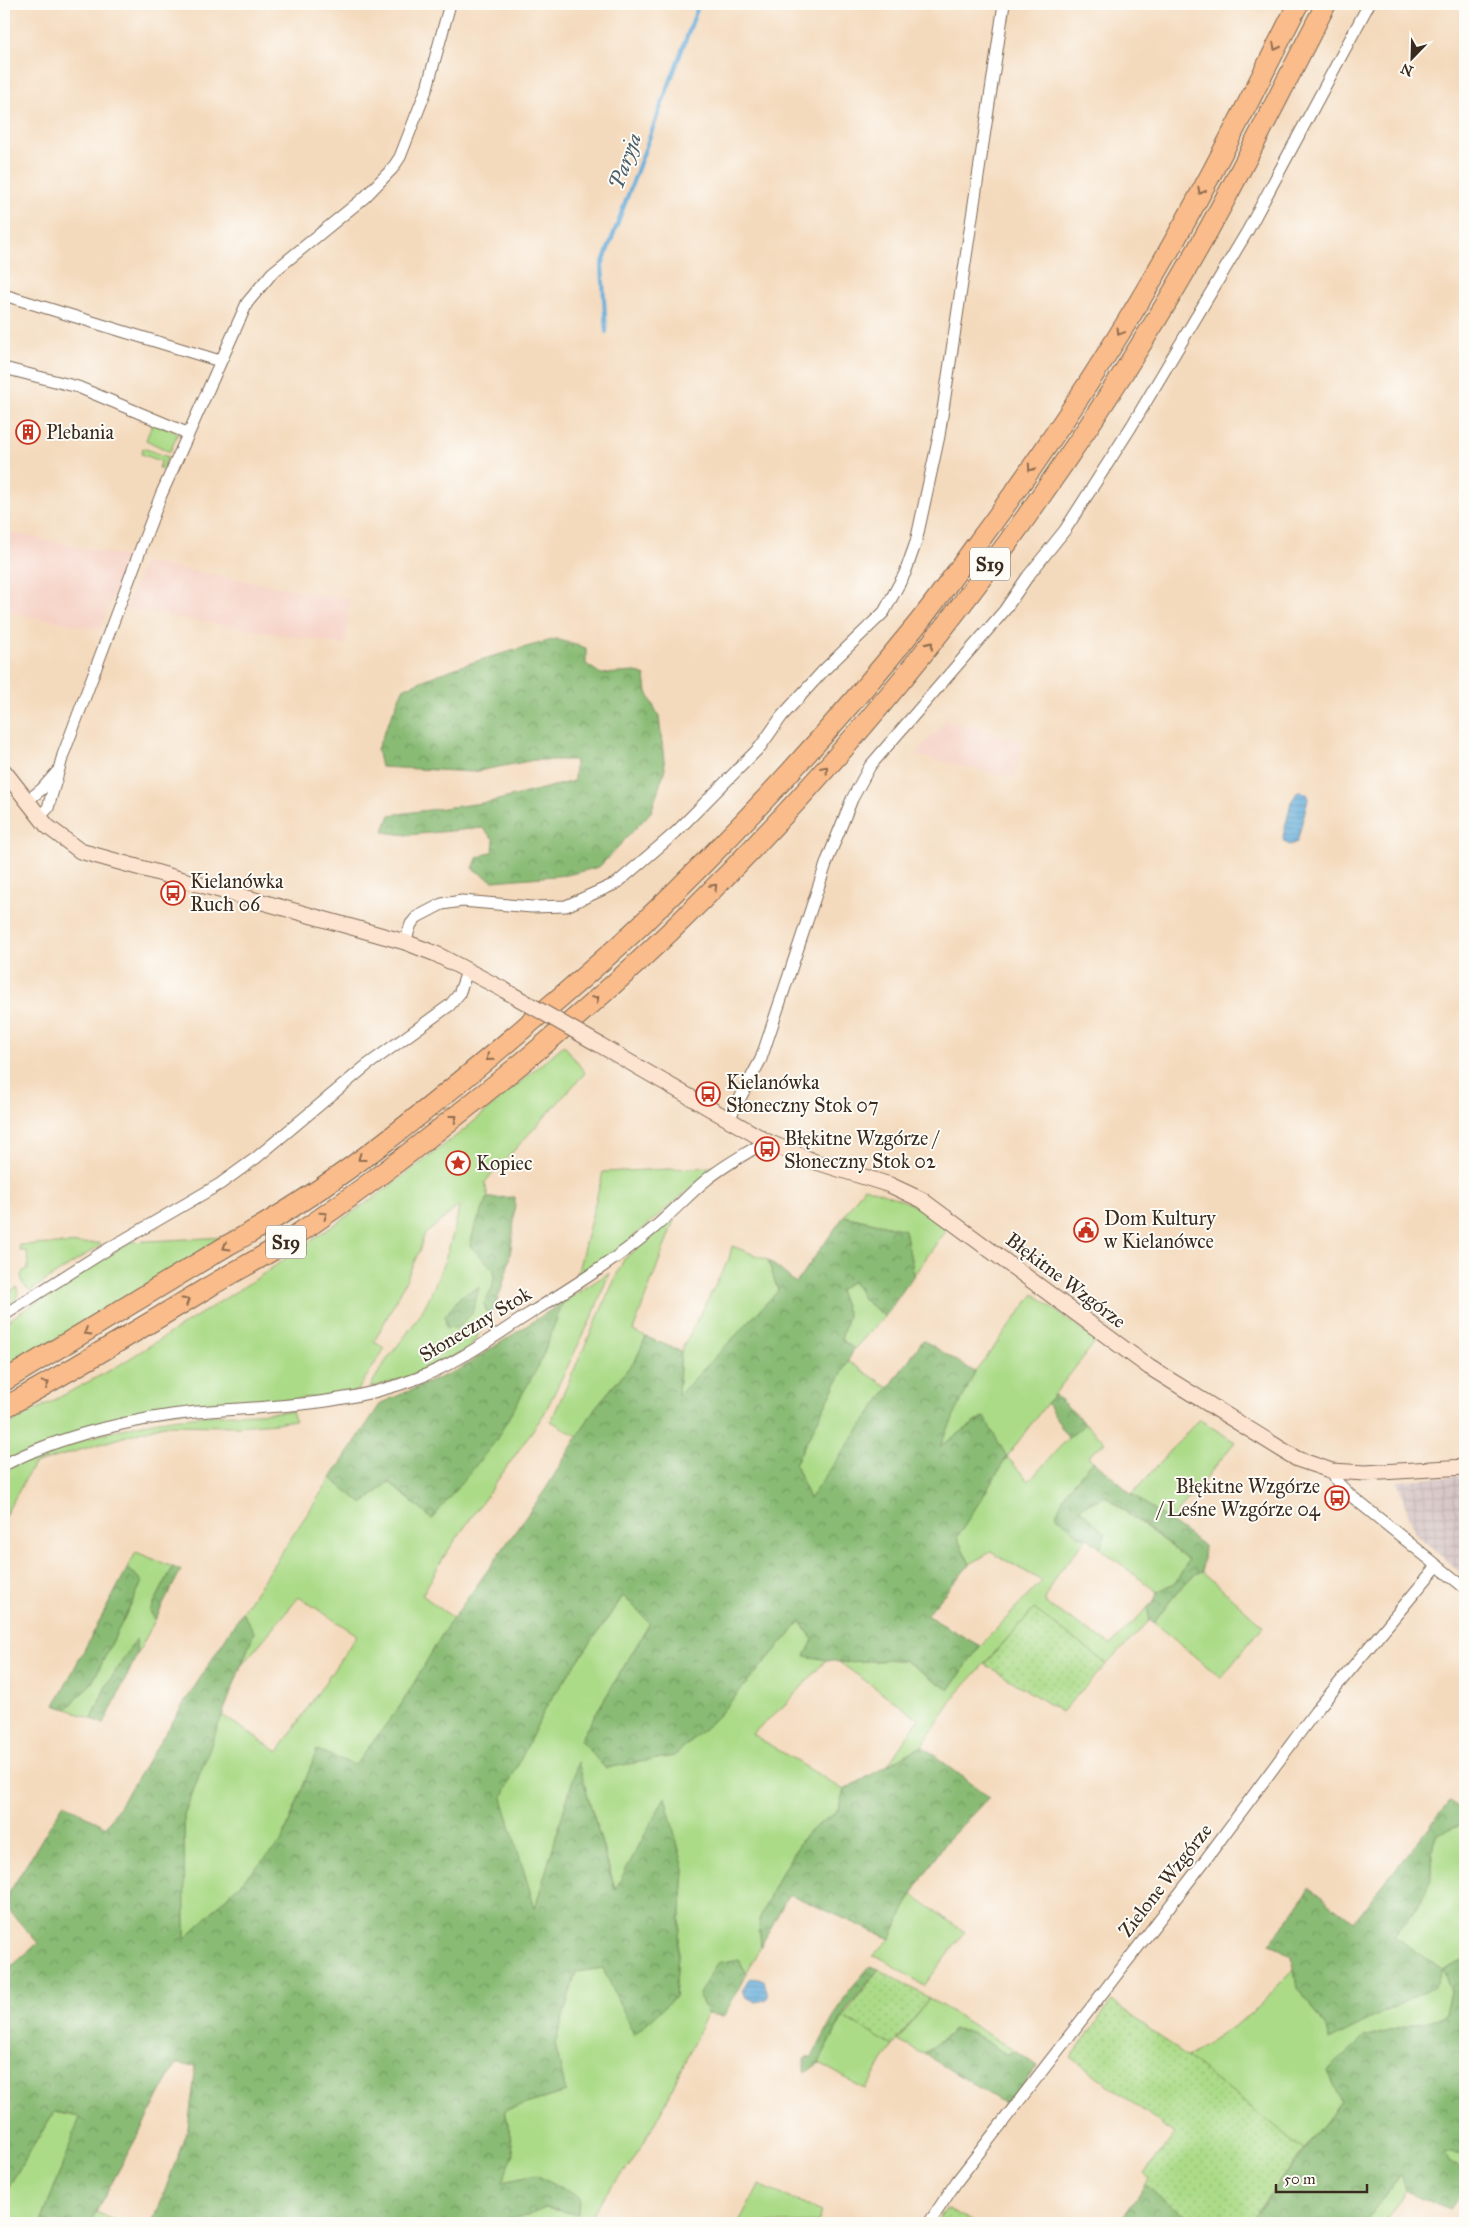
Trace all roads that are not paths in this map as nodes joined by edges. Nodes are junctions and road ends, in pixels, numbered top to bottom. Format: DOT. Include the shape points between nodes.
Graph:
graph roads {
  1 [pos="450,4"];
  2 [pos="1004,4"];
  3 [pos="1298,4"];
  4 [pos="1326,4"];
  5 [pos="1369,4"];
  6 [pos="4,295"];
  7 [pos="220,361"];
  8 [pos="4,368"];
  9 [pos="187,433"];
  10 [pos="4,771"];
  11 [pos="57,771"];
  12 [pos="27,801"];
  13 [pos="39,816"];
  14 [pos="405,942"];
  15 [pos="468,969"];
  16 [pos="729,1119"];
  17 [pos="766,1141"];
  18 [pos="4,1315"];
  19 [pos="4,1381"];
  20 [pos="4,1408"];
  21 [pos="4,1465"];
  22 [pos="1465,1466"];
  23 [pos="1332,1472"];
  24 [pos="1437,1566"];
  25 [pos="1465,1588"];
  26 [pos="929,2223"];
  1 -- 7 [label="street" via="427,88 396,163 366,197 272,273 247,302"];
  2 -- 14 [label="street" via="939,436 916,542 884,612 824,670 782,716 760,747 675,833 617,883 566,906 532,907 462,901 442,904 417,917"];
  3 -- 19 [label="highway, S19, one-way" via="1178,236 1057,431 922,619 776,786 643,923 583,978 428,1108 265,1225"];
  20 -- 4 [label="highway, S19, one-way" via="282,1245 408,1154 490,1090 600,996 682,921 763,837 875,712 946,625 1065,462 1153,325 1196,250"];
  5 -- 16 [label="street" via="1248,230 1131,427 1065,530 1004,611 870,766 852,799 827,862 761,1059"];
  6 -- 7 [label="street"];
  7 -- 9 [label="street"];
  8 -- 9 [label="street" via="78,387"];
  9 -- 11 [label="street" via="160,495"];
  10 -- 12 [label="street, Błękitne Wzgórze"];
  11 -- 12 [label="street"];
  11 -- 13 [label="street" via="48,808"];
  12 -- 13 [label="street, Błękitne Wzgórze"];
  13 -- 14 [label="street, Błękitne Wzgórze" via="67,843 101,859"];
  14 -- 15 [label="street, Błękitne Wzgórze"];
  15 -- 16 [label="street, Błękitne Wzgórze, bridge"];
  15 -- 18 [label="street" via="459,994 450,1005 366,1066 256,1158 220,1184"];
  16 -- 17 [label="street, Błękitne Wzgórze"];
  17 -- 21 [label="street, Słoneczny Stok" via="705,1181 656,1226 591,1275 448,1365 419,1378 344,1399 311,1404 166,1416 54,1443"];
  17 -- 23 [label="street, Błękitne Wzgórze" via="813,1161 890,1185 922,1200 1148,1367 1297,1459"];
  22 -- 23 [label="street, Błękitne Wzgórze"];
  23 -- 24 [label="street" via="1350,1495"];
  24 -- 25 [label="street"];
  24 -- 26 [label="street, Zielone Wzgórze" via="1315,1712 1203,1863 957,2181"];
}
